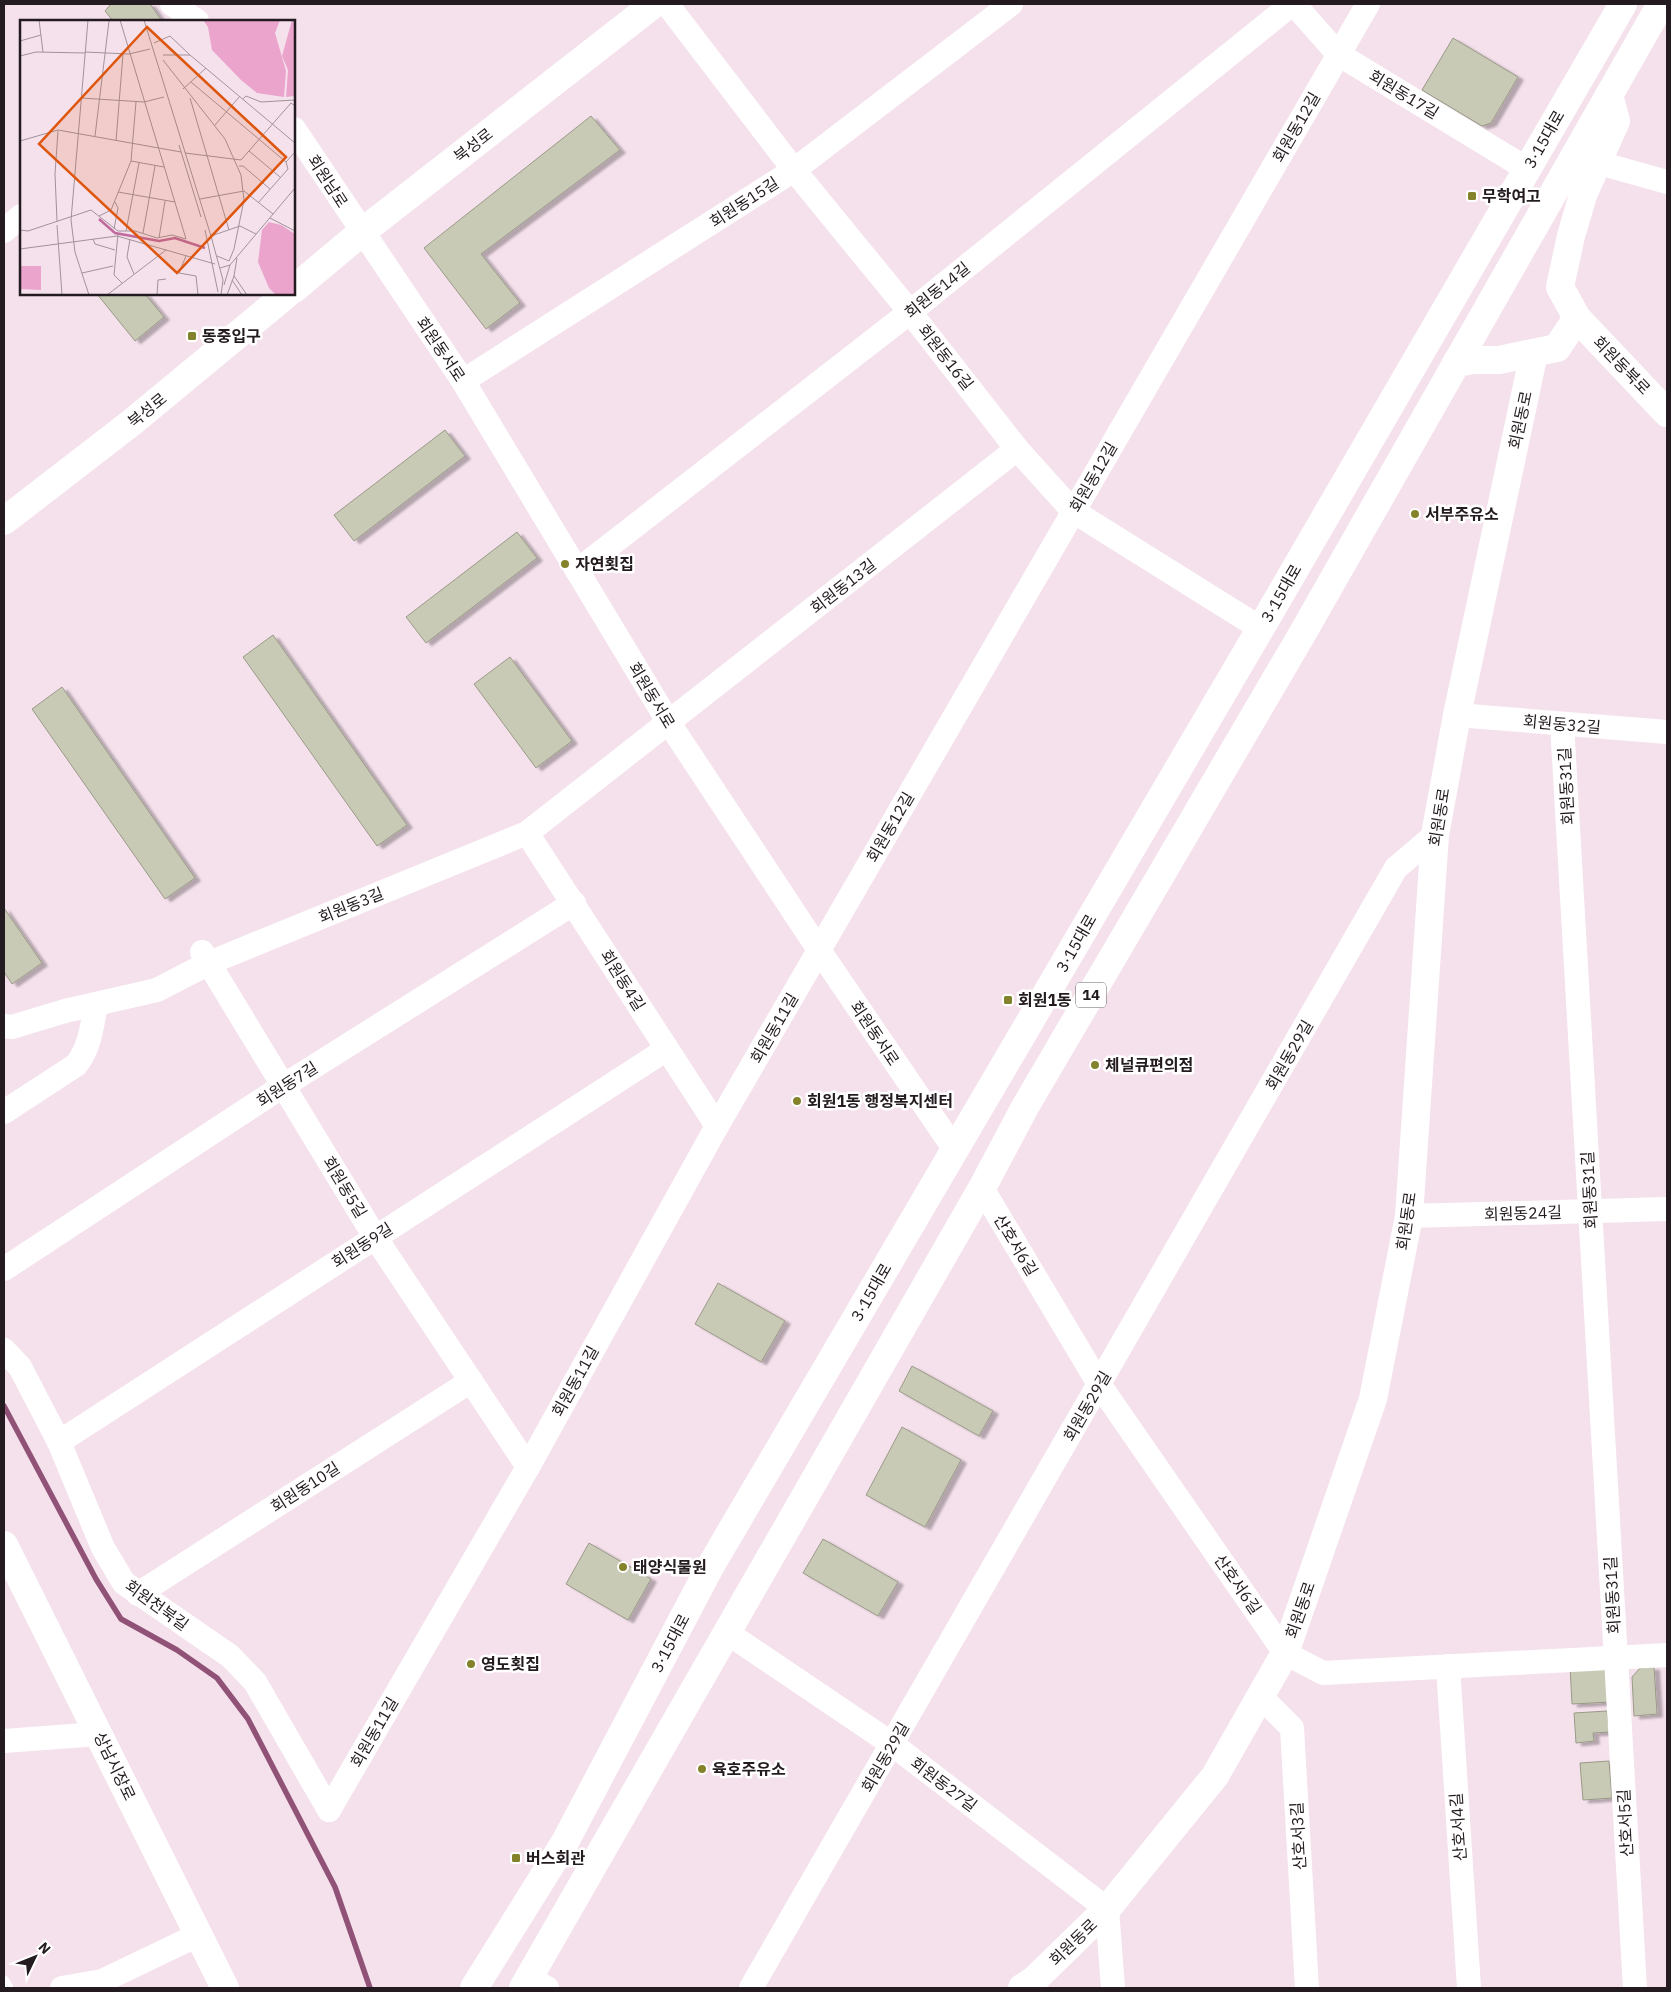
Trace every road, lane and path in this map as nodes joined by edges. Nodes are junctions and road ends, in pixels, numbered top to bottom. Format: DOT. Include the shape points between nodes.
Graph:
graph roads {
  1 [pos="172,4"];
  2 [pos="654,4"];
  3 [pos="667,4"];
  4 [pos="1011,4"];
  5 [pos="1293,4"];
  6 [pos="1368,4"];
  7 [pos="1623,4"];
  8 [pos="1661,4"];
  9 [pos="196,20"];
  10 [pos="1338,54"];
  11 [pos="1609,95"];
  12 [pos="295,131"];
  13 [pos="1599,163"];
  14 [pos="1527,169"];
  15 [pos="794,170"];
  16 [pos="1667,182"];
  17 [pos="20,217"];
  18 [pos="4,231"];
  19 [pos="362,232"];
  20 [pos="295,287"];
  21 [pos="286,295"];
  22 [pos="910,312"];
  23 [pos="1577,318"];
  24 [pos="1534,353"];
  25 [pos="1456,363"];
  26 [pos="463,381"];
  27 [pos="1667,413"];
  28 [pos="1017,448"];
  29 [pos="1073,511"];
  30 [pos="4,521"];
  31 [pos="577,571"];
  32 [pos="1260,628"];
  33 [pos="1457,715"];
  34 [pos="669,723"];
  35 [pos="1562,724"];
  36 [pos="1667,732"];
  37 [pos="527,834"];
  38 [pos="1435,835"];
  39 [pos="574,903"];
  40 [pos="819,950"];
  41 [pos="205,958"];
  42 [pos="96,1004"];
  43 [pos="4,1026"];
  44 [pos="667,1049"];
  45 [pos="283,1086"];
  46 [pos="4,1112"];
  47 [pos="717,1126"];
  48 [pos="955,1150"];
  49 [pos="982,1188"];
  50 [pos="1667,1209"];
  51 [pos="1590,1211"];
  52 [pos="1409,1216"];
  53 [pos="375,1237"];
  54 [pos="4,1269"];
  55 [pos="4,1350"];
  56 [pos="471,1381"];
  57 [pos="1099,1384"];
  58 [pos="59,1442"];
  59 [pos="528,1467"];
  60 [pos="4,1545"];
  61 [pos="138,1594"];
  62 [pos="726,1632"];
  63 [pos="1285,1653"];
  64 [pos="1667,1655"];
  65 [pos="1616,1657"];
  66 [pos="1448,1666"];
  67 [pos="1260,1696"];
  68 [pos="98,1734"];
  69 [pos="4,1741"];
  70 [pos="892,1744"];
  71 [pos="329,1810"];
  72 [pos="1107,1909"];
  73 [pos="198,1935"];
  74 [pos="4,1981"];
  75 [pos="533,1985"];
  76 [pos="8,1988"];
  77 [pos="62,1988"];
  78 [pos="225,1988"];
  79 [pos="474,1988"];
  80 [pos="751,1988"];
  81 [pos="1022,1988"];
  82 [pos="1113,1988"];
  83 [pos="1307,1988"];
  84 [pos="1469,1988"];
  85 [pos="1635,1988"];
  1 -- 9 [label="street"];
  2 -- 19 [label="main road, 북성로"];
  3 -- 15 [label="street, 회원동16길"];
  4 -- 15 [label="street, 회원동15길"];
  5 -- 10 [label="street, 회원동17길"];
  5 -- 22 [label="street, 회원동14길"];
  6 -- 10 [label="street, 회원동12길"];
  7 -- 14 [label="main road, 3·15대로 / 14"];
  8 -- 11 [label="main road, 14"];
  10 -- 14 [label="street, 회원동17길"];
  10 -- 29 [label="street, 회원동12길"];
  11 -- 13 [label="main road, 회원동북로" via="1616,121"];
  11 -- 25 [label="main road, 14"];
  12 -- 19 [label="street, 회원남로"];
  13 -- 16 [label="street"];
  13 -- 23 [label="main road, 회원동북로" via="1583,195 1560,287"];
  14 -- 32 [label="main road, 3·15대로 / 14"];
  15 -- 22 [label="street, 회원동16길"];
  15 -- 26 [label="street, 회원동15길"];
  17 -- 18 [label="street"];
  19 -- 20 [label="main road, 북성로"];
  19 -- 26 [label="street, 회원동서로"];
  21 -- 30 [label="main road, 북성로" via="130,424"];
  22 -- 28 [label="street, 회원동16길"];
  22 -- 31 [label="street, 회원동14길"];
  23 -- 24 [label="main road" via="1557,348"];
  23 -- 27 [label="main road, 회원동북로"];
  24 -- 25 [label="main road"];
  24 -- 33 [label="main road, 회원동로"];
  25 -- 49 [label="main road, 14" via="1301,636 1025,1107"];
  26 -- 31 [label="street, 회원동서로"];
  28 -- 29 [label="street, 회원동16길"];
  28 -- 34 [label="street, 회원동13길"];
  29 -- 32 [label="street, 회원동16길"];
  29 -- 40 [label="street, 회원동12길"];
  31 -- 34 [label="street, 회원동서로"];
  32 -- 48 [label="main road, 3·15대로 / 14"];
  33 -- 35 [label="street, 회원동32길"];
  33 -- 38 [label="main road, 회원동로"];
  34 -- 37 [label="street, 회원동3길"];
  34 -- 40 [label="street, 회원동서로"];
  35 -- 36 [label="street, 회원동32길"];
  35 -- 51 [label="street, 회원동31길"];
  37 -- 39 [label="street, 회원동4길"];
  37 -- 41 [label="street, 회원동3길"];
  38 -- 52 [label="main road, 회원동로"];
  38 -- 57 [label="street, 회원동29길" via="1396,868"];
  39 -- 44 [label="street, 회원동4길"];
  39 -- 45 [label="street, 회원동7길"];
  40 -- 47 [label="street, 회원동11길"];
  40 -- 48 [label="street, 회원동서로"];
  41 -- 42 [label="street, 회원동3길" via="157,990"];
  41 -- 45 [label="street, 회원동5길"];
  42 -- 43 [label="street, 회원동3길" via="12,1027"];
  42 -- 46 [label="street" via="83,1057 76,1065"];
  44 -- 47 [label="street, 회원동4길"];
  44 -- 53 [label="street, 회원동9길"];
  45 -- 53 [label="street, 회원동5길"];
  45 -- 54 [label="street, 회원동7길"];
  47 -- 59 [label="street, 회원동11길"];
  48 -- 79 [label="main road, 3·15대로 / 14" via="710,1567 565,1842"];
  49 -- 57 [label="street, 산호서6길"];
  49 -- 62 [label="main road, 14"];
  50 -- 51 [label="street, 회원동24길"];
  51 -- 52 [label="street, 회원동24길"];
  51 -- 65 [label="street, 회원동31길"];
  52 -- 63 [label="main road, 회원동로" via="1373,1399"];
  53 -- 56 [label="street, 회원동5길"];
  53 -- 58 [label="street, 회원동9길"];
  55 -- 58 [label="street, 회원천북길" via="20,1367"];
  56 -- 59 [label="street, 회원동5길"];
  56 -- 61 [label="street, 회원동10길"];
  57 -- 63 [label="street, 산호서6길"];
  57 -- 70 [label="street, 회원동29길"];
  58 -- 61 [label="street, 회원천북길" via="103,1548 124,1583"];
  59 -- 71 [label="street, 회원동11길"];
  60 -- 68 [label="main road, 상남시장로"];
  61 -- 71 [label="street, 회원천북길" via="230,1656 255,1682"];
  62 -- 70 [label="street, 회원동27길"];
  62 -- 75 [label="main road, 14"];
  63 -- 66 [label="street, 산호서6길" via="1323,1673"];
  63 -- 67 [label="main road, 회원동로"];
  64 -- 65 [label="street, 산호서6길"];
  65 -- 66 [label="street, 산호서6길"];
  65 -- 85 [label="street, 산호서5길"];
  66 -- 84 [label="street, 산호서4길"];
  67 -- 72 [label="main road, 회원동로" via="1215,1776"];
  67 -- 83 [label="street, 산호서3길" via="1292,1728"];
  68 -- 69 [label="street"];
  68 -- 73 [label="main road, 상남시장로"];
  70 -- 72 [label="street, 회원동27길"];
  70 -- 80 [label="street, 회원동29길"];
  72 -- 81 [label="main road, 회원동로"];
  72 -- 82 [label="street"];
  73 -- 77 [label="street" via="102,1980"];
  73 -- 78 [label="main road, 상남시장로"];
  74 -- 76 [label="lane"];
}
